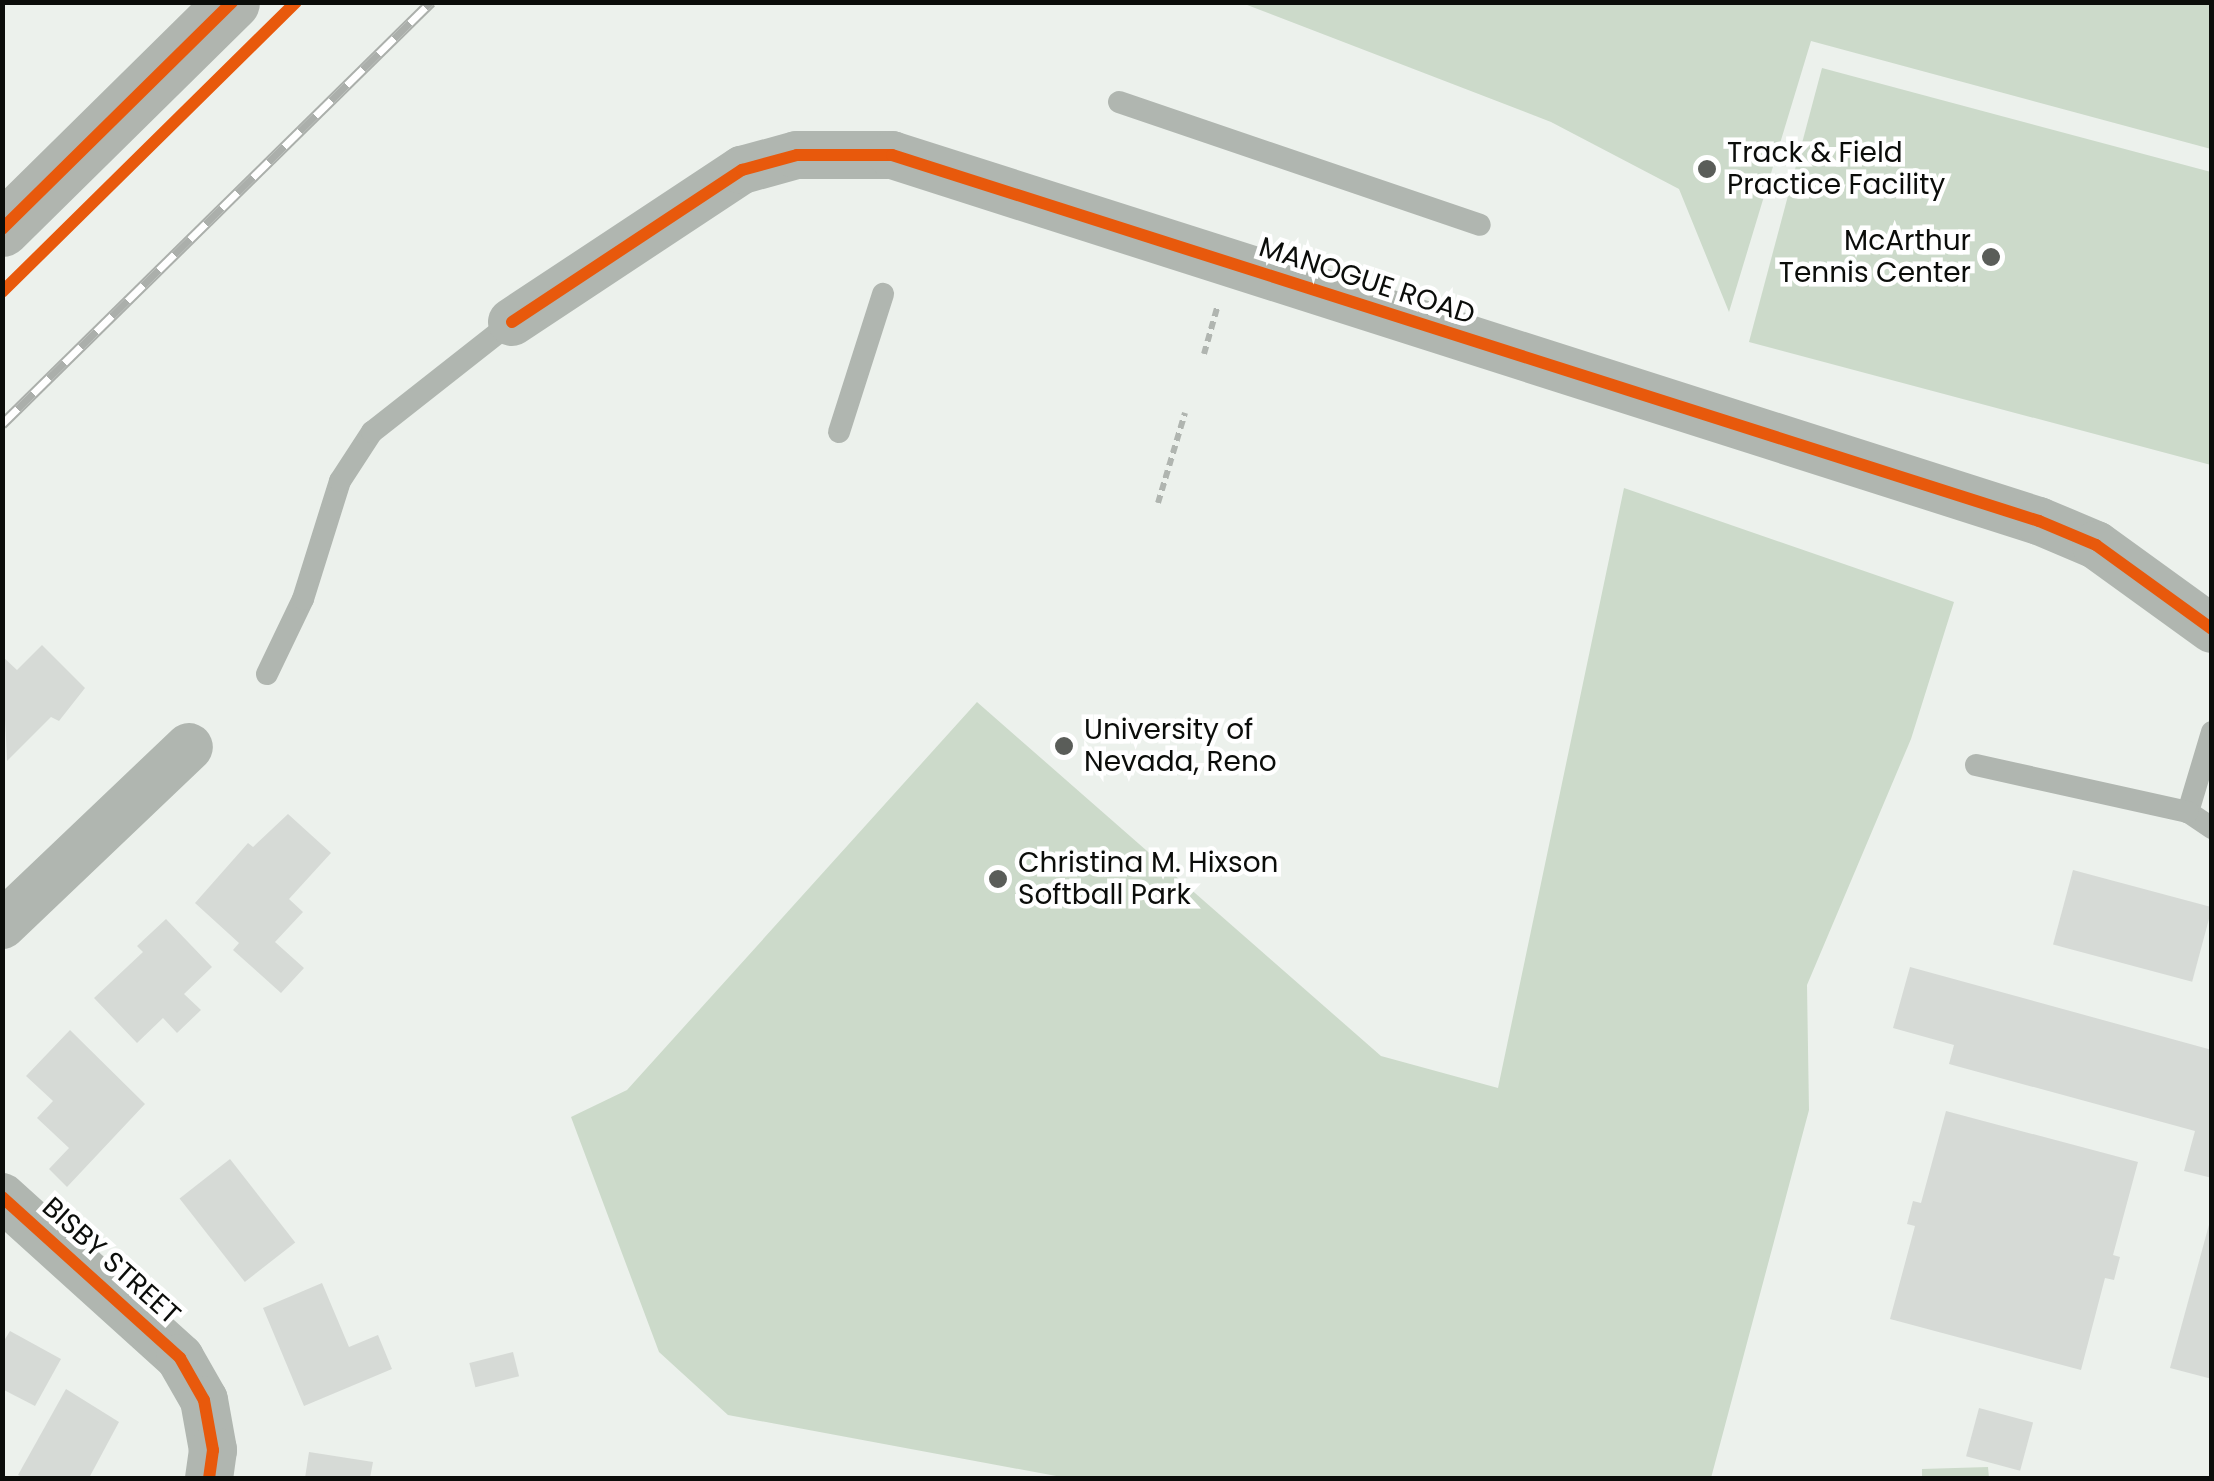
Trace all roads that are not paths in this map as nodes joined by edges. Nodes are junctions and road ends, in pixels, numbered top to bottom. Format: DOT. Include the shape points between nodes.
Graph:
graph roads {
  1 [pos="232,2"];
  2 [pos="1119,102"];
  3 [pos="1480,225"];
  4 [pos="2,229"];
  5 [pos="883,294"];
  6 [pos="512,322"];
  7 [pos="840,432"];
  8 [pos="2212,630"];
  9 [pos="267,674"];
  10 [pos="2212,732"];
  11 [pos="189,748"];
  12 [pos="1976,766"];
  13 [pos="2188,812"];
  14 [pos="2212,828"];
  15 [pos="2,925"];
  16 [pos="2,1197"];
  17 [pos="209,1478"];
  1 -- 4 [label="street"];
  2 -- 3 [label="lane"];
  5 -- 7 [label="lane"];
  6 -- 8 [label="street, MANOGUE ROAD" via="742,170 798,155 892,156 2040,521 2096,544"];
  6 -- 9 [label="lane" via="372,432 340,481 303,598"];
  10 -- 13 [label="lane"];
  11 -- 15 [label="street"];
  12 -- 13 [label="lane"];
  13 -- 14 [label="lane"];
  16 -- 17 [label="street, BISBY STREET" via="180,1358 204,1400 213,1450"];
}
